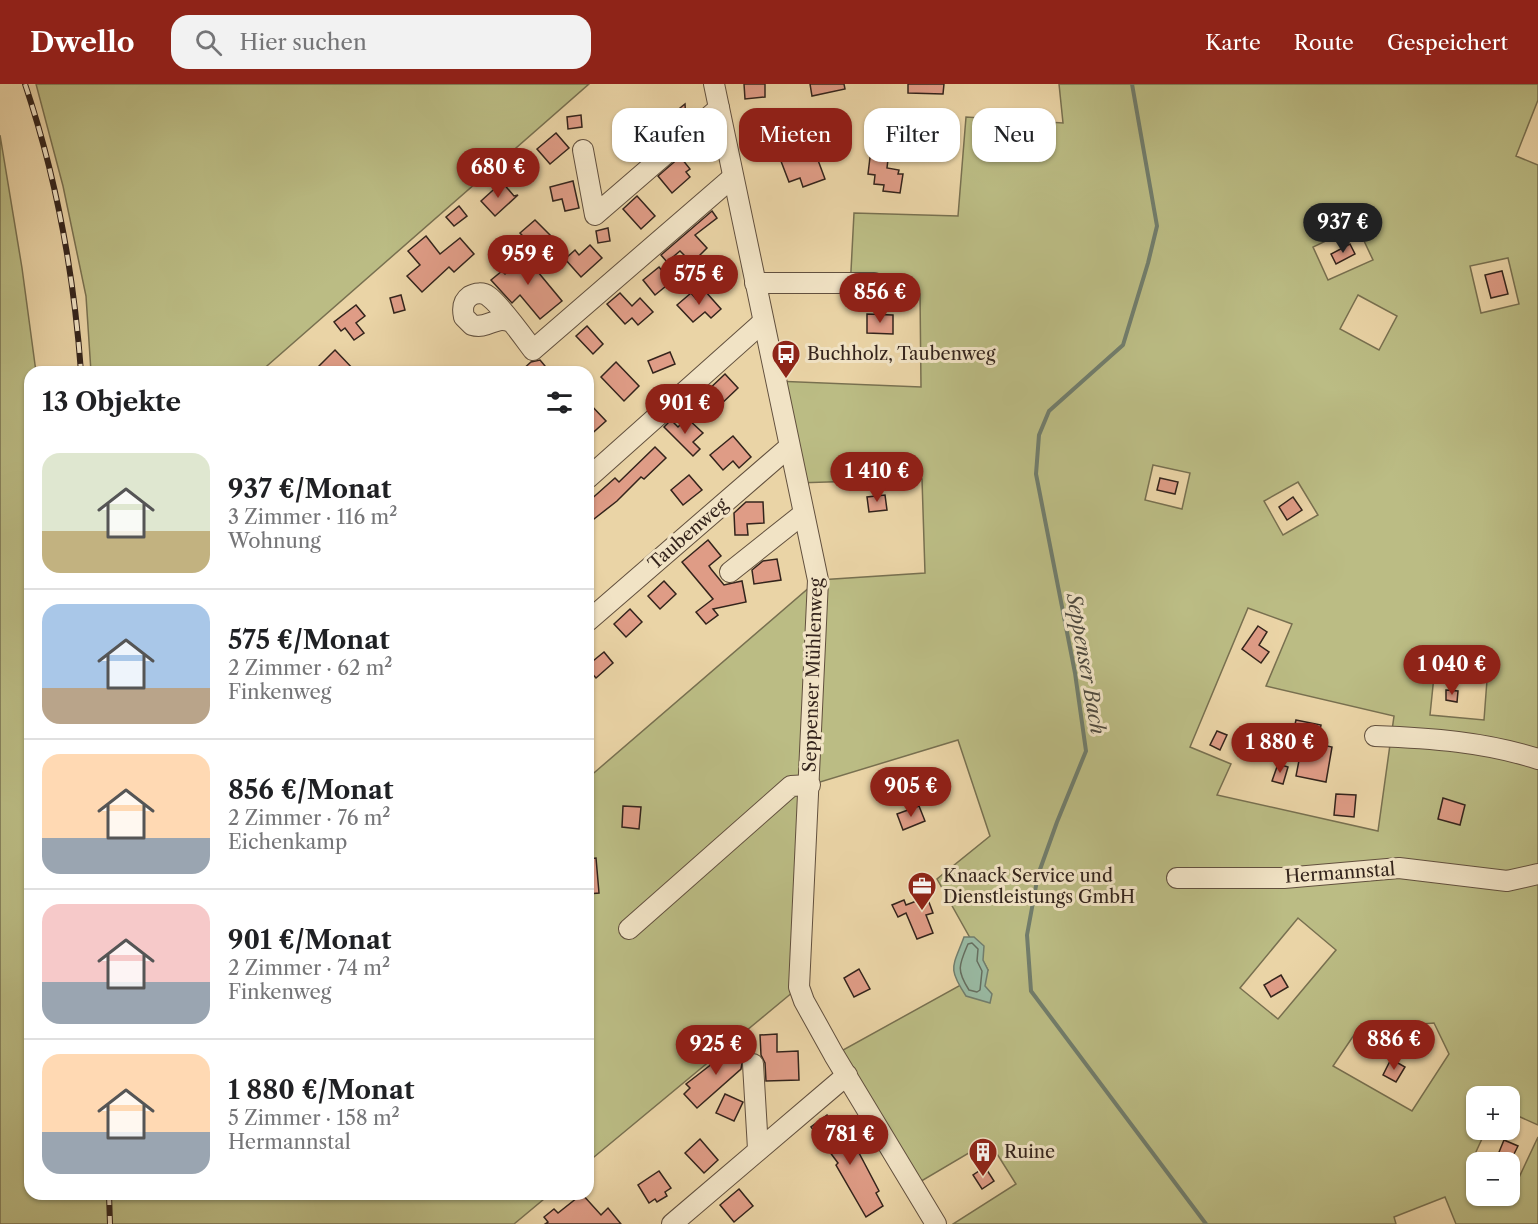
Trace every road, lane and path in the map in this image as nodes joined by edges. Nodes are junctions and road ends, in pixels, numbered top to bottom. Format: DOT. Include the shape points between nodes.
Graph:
graph roads {
  1 [pos="714,84"];
  2 [pos="719,108"];
  3 [pos="727,147"];
  4 [pos="583,150"];
  5 [pos="656,162"];
  6 [pos="733,177"];
  7 [pos="755,283"];
  8 [pos="874,283"];
  9 [pos="511,322"];
  10 [pos="763,322"];
  11 [pos="789,447"];
  12 [pos="594,473"];
  13 [pos="803,514"];
  14 [pos="730,572"];
  15 [pos="594,616"];
  16 [pos="1376,736"];
  17 [pos="1538,759"];
  18 [pos="810,785"];
  19 [pos="1538,874"];
  20 [pos="1177,878"];
  21 [pos="629,929"];
  22 [pos="753,1064"];
  23 [pos="847,1076"];
  24 [pos="758,1149"];
  25 [pos="672,1224"];
  26 [pos="936,1224"];
  1 -- 2 [label="street, Seppenser Mühlenweg"];
  3 -- 6 [label="street, Seppenser Mühlenweg"];
  4 -- 5 [label="street" via="595,215"];
  6 -- 7 [label="street, Seppenser Mühlenweg"];
  6 -- 9 [label="street" via="533,350"];
  7 -- 8 [label="street"];
  7 -- 10 [label="street, Seppenser Mühlenweg"];
  10 -- 11 [label="street, Seppenser Mühlenweg"];
  10 -- 12 [label="street"];
  11 -- 13 [label="street, Seppenser Mühlenweg"];
  11 -- 15 [label="street, Taubenweg"];
  13 -- 14 [label="street"];
  13 -- 18 [label="street, Seppenser Mühlenweg" via="818,580"];
  16 -- 17 [label="street" via="1444,739 1512,750"];
  18 -- 21 [label="street, Seppenser Mühlenweg" via="791,786"];
  18 -- 23 [label="street, Seppenser Mühlenweg" via="799,987"];
  19 -- 20 [label="street, Hermannstal" via="1507,881 1399,868 1284,878"];
  22 -- 24 [label="street"];
  23 -- 24 [label="street"];
  23 -- 26 [label="street, Seppenser Mühlenweg"];
  24 -- 25 [label="street"];
}
